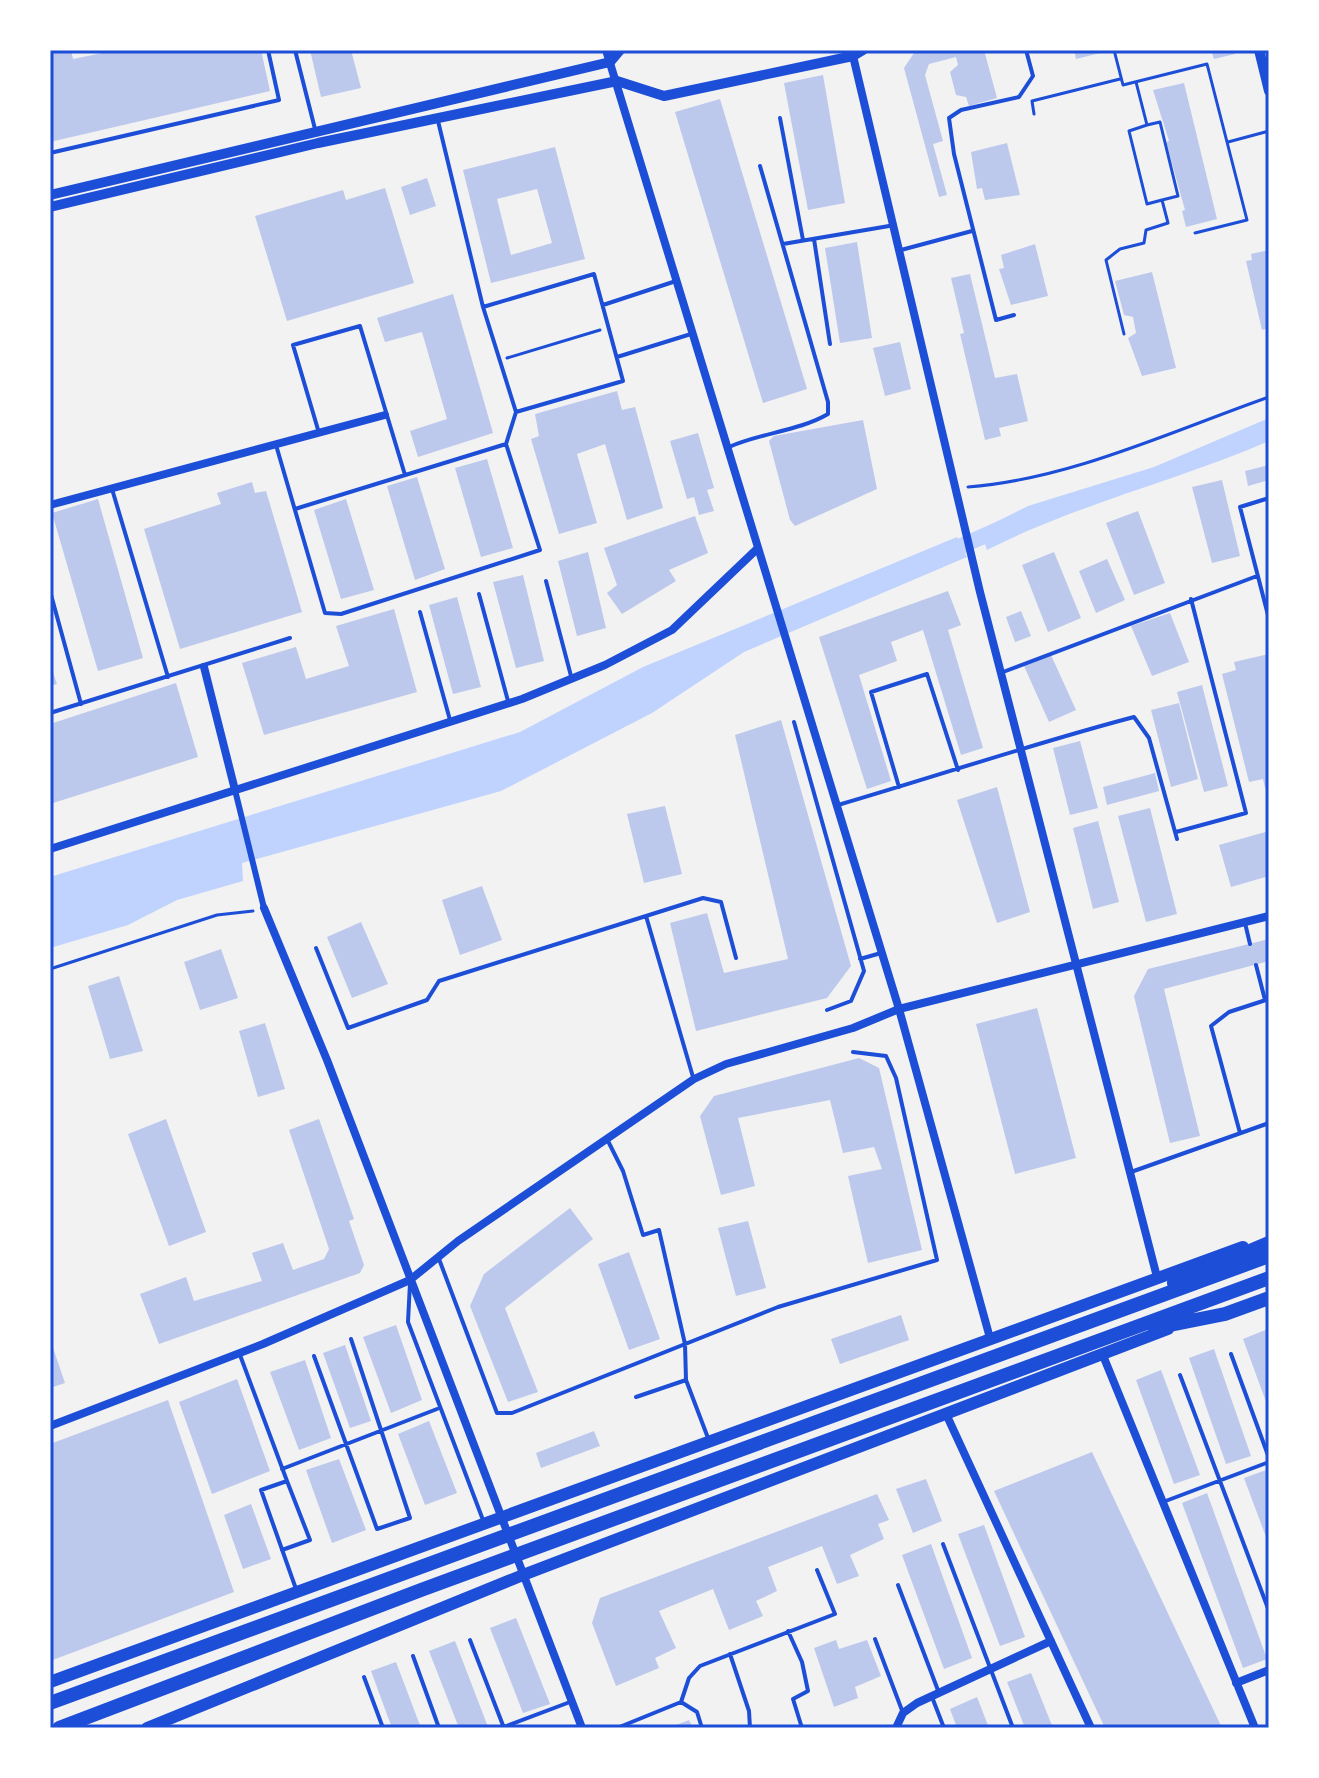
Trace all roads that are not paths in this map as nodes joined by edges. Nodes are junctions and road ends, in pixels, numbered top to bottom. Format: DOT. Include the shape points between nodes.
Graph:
graph roads {
  1 [pos="268,50"];
  2 [pos="295,50"];
  3 [pos="606,50"];
  4 [pos="620,50"];
  5 [pos="863,50"];
  6 [pos="1026,50"];
  7 [pos="1259,50"];
  8 [pos="853,56"];
  9 [pos="610,62"];
  10 [pos="617,81"];
  11 [pos="1269,91"];
  12 [pos="780,118"];
  13 [pos="437,119"];
  14 [pos="317,138"];
  15 [pos="50,153"];
  16 [pos="760,166"];
  17 [pos="50,195"];
  18 [pos="50,207"];
  19 [pos="895,225"];
  20 [pos="972,231"];
  21 [pos="813,239"];
  22 [pos="803,240"];
  23 [pos="783,244"];
  24 [pos="901,250"];
  25 [pos="678,280"];
  26 [pos="603,305"];
  27 [pos="483,307"];
  28 [pos="1014,315"];
  29 [pos="694,333"];
  30 [pos="830,344"];
  31 [pos="617,357"];
  32 [pos="516,412"];
  33 [pos="385,415"];
  34 [pos="319,433"];
  35 [pos="506,444"];
  36 [pos="276,445"];
  37 [pos="729,447"];
  38 [pos="405,475"];
  39 [pos="112,489"];
  40 [pos="1269,498"];
  41 [pos="50,505"];
  42 [pos="295,509"];
  43 [pos="758,548"];
  44 [pos="1257,576"];
  45 [pos="546,581"];
  46 [pos="50,591"];
  47 [pos="479,594"];
  48 [pos="1191,599"];
  49 [pos="420,612"];
  50 [pos="1269,619"];
  51 [pos="290,638"];
  52 [pos="204,667"];
  53 [pos="1000,673"];
  54 [pos="168,677"];
  55 [pos="572,679"];
  56 [pos="509,703"];
  57 [pos="81,704"];
  58 [pos="50,713"];
  59 [pos="451,722"];
  60 [pos="794,722"];
  61 [pos="1020,747"];
  62 [pos="958,770"];
  63 [pos="899,787"];
  64 [pos="235,790"];
  65 [pos="838,805"];
  66 [pos="1175,832"];
  67 [pos="1177,839"];
  68 [pos="50,849"];
  69 [pos="264,908"];
  70 [pos="646,916"];
  71 [pos="1269,916"];
  72 [pos="1245,922"];
  73 [pos="1250,944"];
  74 [pos="316,948"];
  75 [pos="881,953"];
  76 [pos="736,958"];
  77 [pos="860,959"];
  78 [pos="1074,963"];
  79 [pos="1256,965"];
  80 [pos="1267,1000"];
  81 [pos="899,1009"];
  82 [pos="827,1010"];
  83 [pos="853,1052"];
  84 [pos="694,1079"];
  85 [pos="1269,1123"];
  86 [pos="1240,1133"];
  87 [pos="606,1138"];
  88 [pos="1129,1172"];
  89 [pos="1269,1240"];
  90 [pos="1269,1256"];
  91 [pos="438,1257"];
  92 [pos="1157,1277"];
  93 [pos="1269,1278"];
  94 [pos="410,1280"];
  95 [pos="1269,1295"];
  96 [pos="1098,1319"];
  97 [pos="1107,1337"];
  98 [pos="990,1338"];
  99 [pos="351,1339"];
  100 [pos="685,1344"];
  101 [pos="239,1353"];
  102 [pos="1102,1353"];
  103 [pos="1231,1354"];
  104 [pos="314,1356"];
  105 [pos="1180,1375"];
  106 [pos="686,1380"];
  107 [pos="636,1397"];
  108 [pos="438,1408"];
  109 [pos="947,1416"];
  110 [pos="50,1426"];
  111 [pos="381,1430"];
  112 [pos="709,1440"];
  113 [pos="348,1443"];
  114 [pos="1269,1460"];
  115 [pos="282,1469"];
  116 [pos="1220,1480"];
  117 [pos="287,1481"];
  118 [pos="1163,1502"];
  119 [pos="499,1517"];
  120 [pos="484,1523"];
  121 [pos="943,1544"];
  122 [pos="282,1550"];
  123 [pos="817,1570"];
  124 [pos="523,1575"];
  125 [pos="898,1585"];
  126 [pos="297,1591"];
  127 [pos="1269,1611"];
  128 [pos="788,1631"];
  129 [pos="875,1639"];
  130 [pos="470,1640"];
  131 [pos="1051,1641"];
  132 [pos="730,1654"];
  133 [pos="413,1656"];
  134 [pos="990,1669"];
  135 [pos="1269,1670"];
  136 [pos="364,1677"];
  137 [pos="50,1682"];
  138 [pos="1236,1683"];
  139 [pos="936,1694"];
  140 [pos="571,1701"];
  141 [pos="681,1702"];
  142 [pos="50,1703"];
  143 [pos="902,1715"];
  144 [pos="59,1728"];
  145 [pos="147,1728"];
  146 [pos="383,1728"];
  147 [pos="439,1728"];
  148 [pos="503,1728"];
  149 [pos="582,1728"];
  150 [pos="617,1728"];
  151 [pos="702,1728"];
  152 [pos="750,1728"];
  153 [pos="802,1728"];
  154 [pos="896,1728"];
  155 [pos="905,1728"];
  156 [pos="944,1728"];
  157 [pos="1013,1728"];
  158 [pos="1091,1728"];
  159 [pos="1255,1728"];
  1 -- 15 [label="lane" via="279,100"];
  2 -- 14 [label="lane"];
  3 -- 9 [label="street"];
  4 -- 9 [label="street"];
  5 -- 8 [label="street"];
  6 -- 20 [label="lane" via="1033,76 1019,97 961,110 949,118"];
  7 -- 11 [label="street"];
  8 -- 10 [label="street" via="664,96"];
  8 -- 19 [label="street"];
  9 -- 10 [label="street"];
  9 -- 14 [label="street"];
  10 -- 13 [label="street"];
  10 -- 25 [label="street"];
  12 -- 22 [label="lane"];
  13 -- 14 [label="street"];
  13 -- 27 [label="lane"];
  14 -- 17 [label="street"];
  14 -- 18 [label="street"];
  16 -- 23 [label="lane"];
  19 -- 21 [label="lane"];
  19 -- 24 [label="street"];
  20 -- 24 [label="lane"];
  20 -- 28 [label="lane" via="996,320"];
  21 -- 22 [label="lane"];
  21 -- 30 [label="lane"];
  22 -- 23 [label="lane"];
  23 -- 37 [label="lane" via="828,414"];
  24 -- 53 [label="street"];
  25 -- 26 [label="lane"];
  25 -- 29 [label="street"];
  26 -- 27 [label="lane" via="594,274"];
  26 -- 31 [label="lane"];
  27 -- 32 [label="lane"];
  29 -- 31 [label="lane"];
  29 -- 37 [label="street"];
  31 -- 32 [label="lane" via="623,381"];
  32 -- 35 [label="lane"];
  33 -- 34 [label="street"];
  33 -- 34 [label="lane" via="360,326 293,345"];
  33 -- 38 [label="lane"];
  34 -- 36 [label="street"];
  35 -- 38 [label="lane"];
  35 -- 42 [label="lane" via="540,550 341,614 325,613"];
  36 -- 39 [label="street"];
  36 -- 42 [label="lane"];
  37 -- 43 [label="street"];
  38 -- 42 [label="lane"];
  39 -- 41 [label="street"];
  39 -- 54 [label="lane"];
  40 -- 44 [label="lane" via="1240,507"];
  43 -- 55 [label="street" via="672,630"];
  43 -- 65 [label="street"];
  44 -- 48 [label="lane"];
  44 -- 50 [label="lane"];
  45 -- 55 [label="lane"];
  46 -- 57 [label="lane"];
  47 -- 56 [label="lane"];
  48 -- 53 [label="lane"];
  48 -- 66 [label="lane" via="1246,813"];
  49 -- 59 [label="lane"];
  51 -- 52 [label="lane"];
  52 -- 54 [label="lane"];
  52 -- 64 [label="street"];
  53 -- 61 [label="street"];
  54 -- 57 [label="lane"];
  55 -- 56 [label="street"];
  56 -- 59 [label="street"];
  57 -- 58 [label="lane"];
  59 -- 64 [label="street"];
  60 -- 77 [label="lane"];
  61 -- 62 [label="lane"];
  61 -- 66 [label="lane" via="1134,717 1149,738"];
  61 -- 78 [label="street"];
  62 -- 63 [label="lane"];
  62 -- 63 [label="lane" via="927,674 871,692"];
  63 -- 65 [label="lane"];
  64 -- 68 [label="street"];
  64 -- 69 [label="street"];
  65 -- 75 [label="street"];
  66 -- 67 [label="lane"];
  69 -- 94 [label="street"];
  70 -- 74 [label="lane" via="439,981 427,1000 348,1028"];
  70 -- 76 [label="lane" via="703,898 721,902"];
  70 -- 84 [label="lane"];
  71 -- 72 [label="street"];
  72 -- 73 [label="lane"];
  72 -- 78 [label="street"];
  75 -- 77 [label="lane"];
  75 -- 81 [label="street"];
  77 -- 82 [label="lane" via="864,971 851,1001"];
  78 -- 81 [label="street"];
  78 -- 88 [label="street"];
  79 -- 80 [label="lane"];
  80 -- 86 [label="lane" via="1229,1012 1211,1026"];
  81 -- 84 [label="street"];
  81 -- 98 [label="street"];
  83 -- 100 [label="lane" via="886,1056 896,1078 937,1260 778,1307"];
  84 -- 87 [label="street"];
  85 -- 86 [label="lane"];
  86 -- 88 [label="lane"];
  87 -- 91 [label="street"];
  87 -- 100 [label="lane" via="623,1171 643,1235 659,1230"];
  88 -- 92 [label="street"];
  89 -- 92 [label="main road"];
  89 -- 96 [label="highway"];
  90 -- 96 [label="highway"];
  91 -- 94 [label="street"];
  91 -- 100 [label="lane" via="497,1413 512,1413"];
  92 -- 98 [label="main road"];
  93 -- 97 [label="highway"];
  94 -- 101 [label="street"];
  94 -- 108 [label="lane" via="408,1322"];
  94 -- 119 [label="street"];
  95 -- 97 [label="highway" via="1225,1314"];
  95 -- 102 [label="main road"];
  96 -- 142 [label="highway"];
  97 -- 144 [label="highway"];
  98 -- 112 [label="main road"];
  99 -- 111 [label="lane"];
  100 -- 106 [label="lane"];
  101 -- 110 [label="street"];
  101 -- 115 [label="lane"];
  102 -- 109 [label="main road"];
  102 -- 118 [label="street"];
  103 -- 114 [label="lane"];
  104 -- 113 [label="lane"];
  105 -- 116 [label="lane"];
  106 -- 107 [label="lane"];
  106 -- 112 [label="lane"];
  108 -- 111 [label="lane"];
  108 -- 120 [label="lane"];
  109 -- 124 [label="main road"];
  109 -- 131 [label="street"];
  111 -- 113 [label="lane"];
  111 -- 113 [label="lane" via="410,1518 377,1529"];
  112 -- 119 [label="main road"];
  113 -- 115 [label="lane"];
  114 -- 116 [label="lane"];
  115 -- 117 [label="lane"];
  116 -- 118 [label="lane"];
  116 -- 127 [label="lane"];
  117 -- 122 [label="lane" via="261,1490"];
  117 -- 122 [label="lane" via="310,1540"];
  118 -- 138 [label="street"];
  119 -- 120 [label="main road"];
  119 -- 124 [label="street"];
  120 -- 126 [label="main road"];
  121 -- 134 [label="lane"];
  122 -- 126 [label="lane"];
  123 -- 128 [label="lane" via="835,1614"];
  124 -- 140 [label="street"];
  124 -- 145 [label="main road"];
  125 -- 139 [label="lane"];
  126 -- 137 [label="main road"];
  128 -- 132 [label="lane"];
  128 -- 153 [label="lane" via="808,1691 793,1699"];
  129 -- 143 [label="lane"];
  130 -- 148 [label="lane"];
  131 -- 134 [label="street"];
  131 -- 158 [label="street"];
  132 -- 141 [label="lane" via="700,1666 689,1678"];
  132 -- 152 [label="lane"];
  133 -- 147 [label="lane"];
  134 -- 139 [label="street"];
  134 -- 157 [label="lane"];
  135 -- 138 [label="street"];
  136 -- 146 [label="lane"];
  138 -- 159 [label="street"];
  139 -- 143 [label="street"];
  139 -- 156 [label="lane"];
  140 -- 148 [label="lane"];
  140 -- 149 [label="street"];
  141 -- 150 [label="lane"];
  141 -- 151 [label="lane" via="697,1712"];
  143 -- 154 [label="street"];
  143 -- 155 [label="lane"];
}
